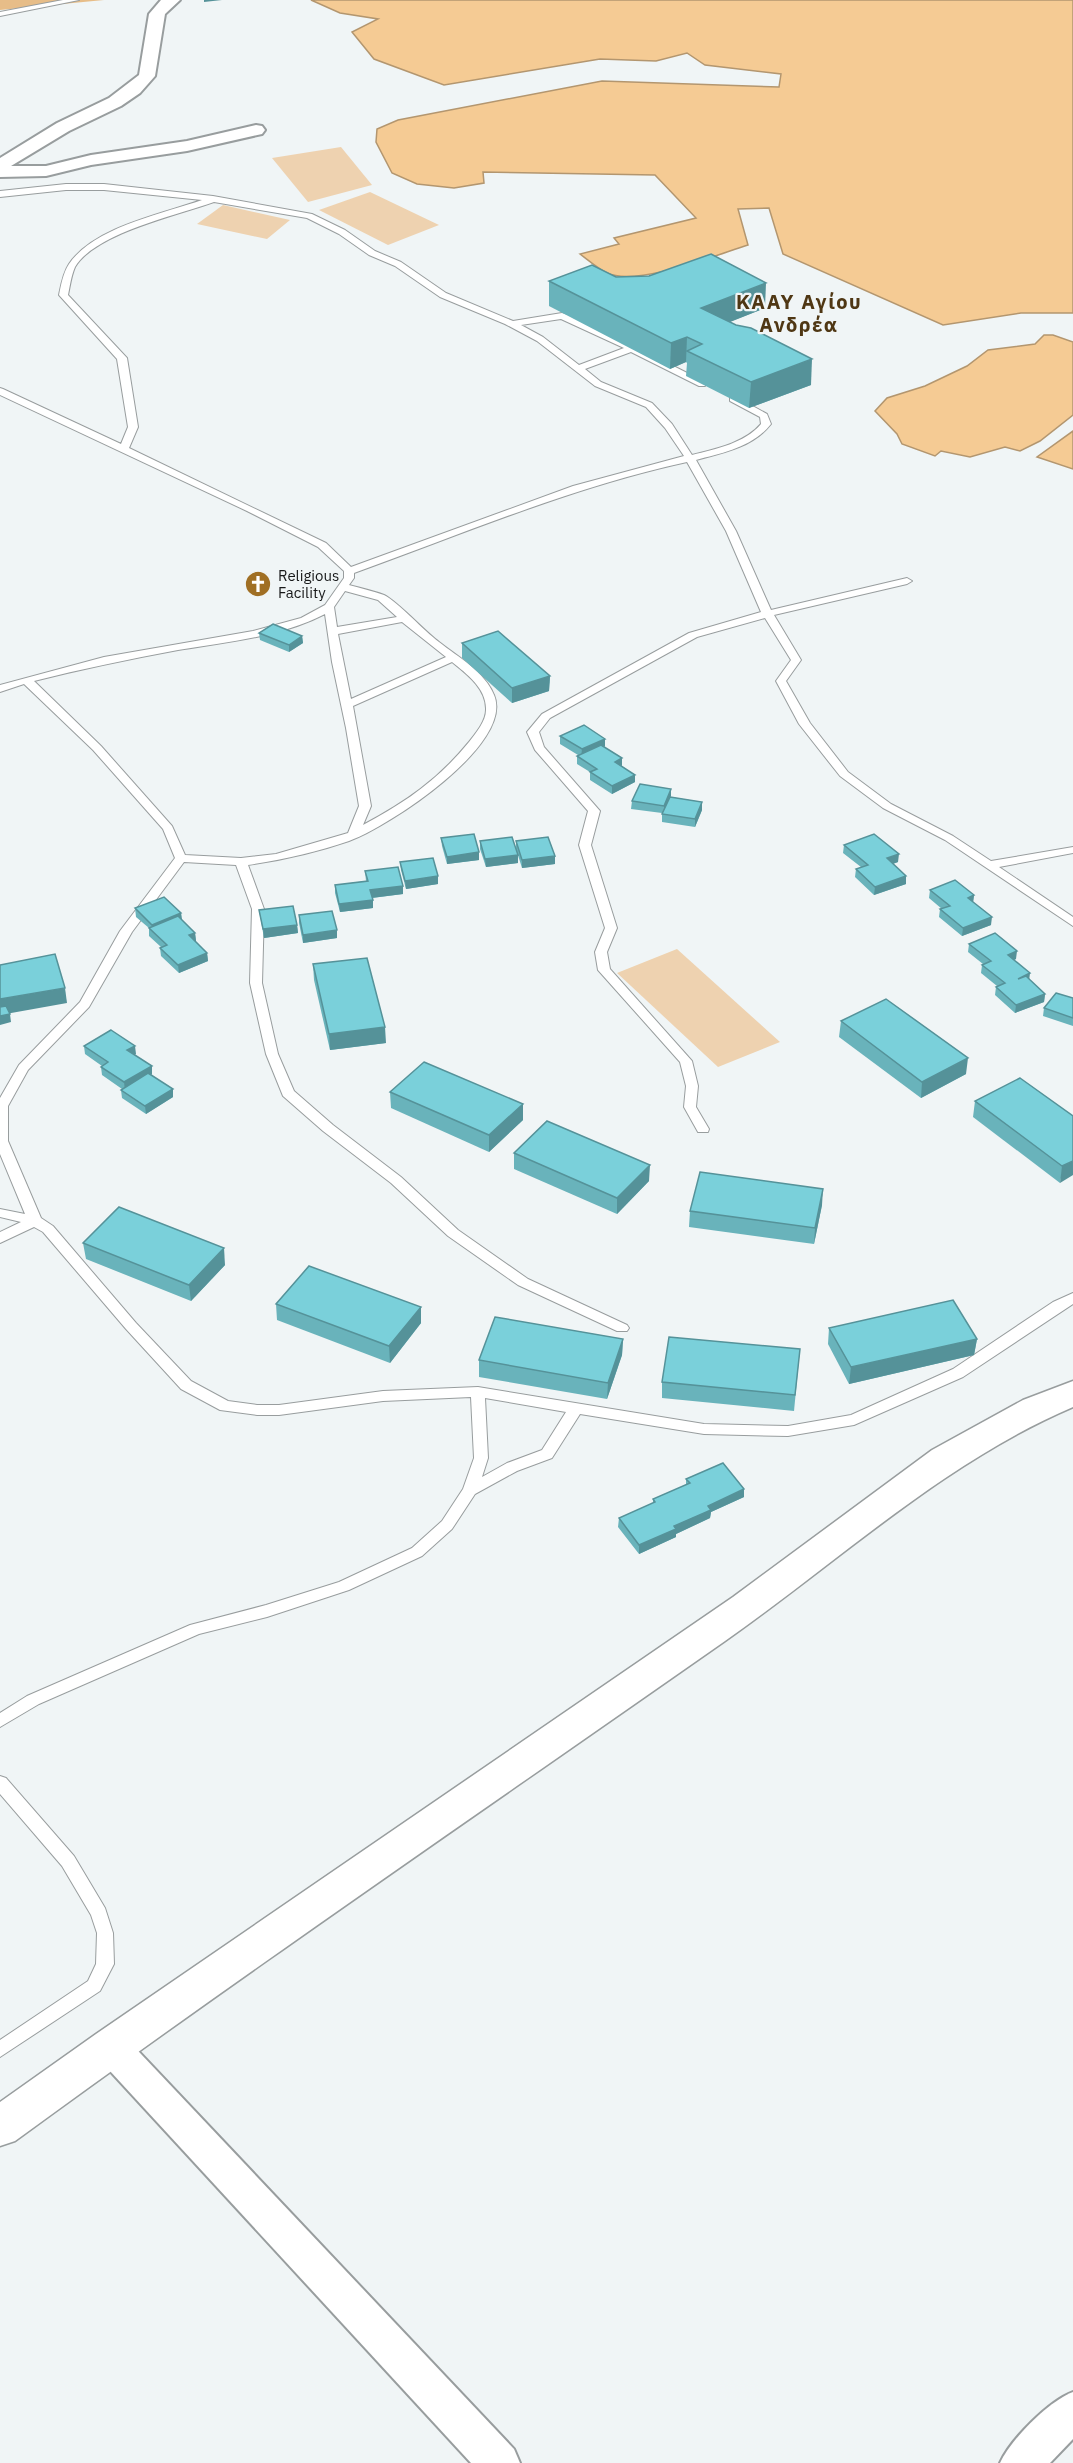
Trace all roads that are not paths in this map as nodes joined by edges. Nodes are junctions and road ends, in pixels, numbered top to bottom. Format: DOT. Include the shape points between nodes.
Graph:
graph roads {
  1 [pos="75,0"];
  2 [pos="172,0"];
  3 [pos="0,14"];
  4 [pos="256,130"];
  5 [pos="0,166"];
  6 [pos="0,172"];
  7 [pos="0,194"];
  8 [pos="213,200"];
  9 [pos="512,324"];
  10 [pos="630,349"];
  11 [pos="577,369"];
  12 [pos="714,390"];
  13 [pos="0,391"];
  14 [pos="724,395"];
  15 [pos="124,449"];
  16 [pos="689,457"];
  17 [pos="349,571"];
  18 [pos="907,581"];
  19 [pos="344,587"];
  20 [pos="329,607"];
  21 [pos="767,613"];
  22 [pos="405,618"];
  23 [pos="334,631"];
  24 [pos="453,658"];
  25 [pos="26,680"];
  26 [pos="0,689"];
  27 [pos="346,705"];
  28 [pos="352,835"];
  29 [pos="1073,850"];
  30 [pos="181,858"];
  31 [pos="241,862"];
  32 [pos="988,865"];
  33 [pos="1073,921"];
  34 [pos="703,1130"];
  35 [pos="0,1212"];
  36 [pos="35,1221"];
  37 [pos="0,1238"];
  38 [pos="1073,1298"];
  39 [pos="622,1328"];
  40 [pos="478,1392"];
  41 [pos="1073,1393"];
  42 [pos="576,1408"];
  43 [pos="470,1490"];
  44 [pos="0,1721"];
  45 [pos="0,1783"];
  46 [pos="111,2047"];
  47 [pos="0,2049"];
  48 [pos="0,2127"];
  49 [pos="1073,2411"];
  50 [pos="499,2463"];
  51 [pos="1021,2463"];
  1 -- 3 [label="lane"];
  2 -- 5 [label="street" via="157,14 147,76 134,89"];
  4 -- 6 [label="street" via="46,171"];
  7 -- 8 [label="lane" via="104,187"];
  8 -- 9 [label="lane" via="309,216 398,264 443,296"];
  8 -- 15 [label="lane" via="105,237 74,263 67,277 63,295 122,358 133,427"];
  9 -- 10 [label="lane" via="562,316"];
  9 -- 11 [label="lane" via="549,345"];
  10 -- 11 [label="lane"];
  10 -- 12 [label="lane"];
  11 -- 16 [label="lane" via="598,384 649,405 669,426"];
  13 -- 15 [label="lane"];
  14 -- 16 [label="lane" via="764,416 763,431 744,442"];
  15 -- 17 [label="lane" via="322,545"];
  16 -- 17 [label="lane" via="560,492"];
  16 -- 21 [label="lane" via="731,531"];
  17 -- 19 [label="lane"];
  18 -- 21 [label="lane"];
  19 -- 20 [label="lane"];
  19 -- 22 [label="lane" via="382,598"];
  20 -- 23 [label="lane"];
  20 -- 25 [label="lane" via="305,620 254,634 104,660"];
  21 -- 32 [label="lane" via="796,660 781,681 805,724 844,774 887,806 949,838"];
  21 -- 34 [label="lane" via="693,635 546,716 533,732 539,748 594,811 585,845 611,928 601,952 604,970 686,1060 692,1086 690,1107"];
  22 -- 23 [label="lane"];
  22 -- 24 [label="lane"];
  23 -- 27 [label="lane"];
  24 -- 27 [label="lane"];
  24 -- 28 [label="lane" via="473,673 489,695 492,711 484,730 453,769 414,800"];
  25 -- 26 [label="lane"];
  25 -- 30 [label="lane" via="97,748 168,828"];
  27 -- 28 [label="lane" via="365,806"];
  28 -- 31 [label="lane" via="277,857"];
  29 -- 32 [label="lane"];
  30 -- 31 [label="lane"];
  30 -- 36 [label="lane" via="126,931 85,1004 23,1068 2,1106 1,1141"];
  31 -- 39 [label="lane" via="258,909 256,983 272,1054 288,1092 396,1180 453,1233 523,1282"];
  32 -- 33 [label="lane"];
  35 -- 36 [label="lane"];
  36 -- 37 [label="lane"];
  36 -- 40 [label="lane" via="48,1229 186,1385 225,1406 279,1410 383,1396"];
  38 -- 42 [label="lane" via="958,1373 854,1419 788,1431 704,1429"];
  40 -- 42 [label="lane"];
  40 -- 43 [label="lane" via="481,1458"];
  41 -- 46 [label="street" via="1035,1409 945,1459 746,1606"];
  42 -- 43 [label="lane" via="547,1454 512,1467"];
  43 -- 44 [label="lane" via="447,1525 417,1552 344,1586 195,1629 33,1700"];
  45 -- 47 [label="lane" via="68,1861 99,1913 105,1933 105,1964 94,1986"];
  46 -- 48 [label="street"];
  46 -- 50 [label="street"];
  49 -- 51 [label="street"];
}
